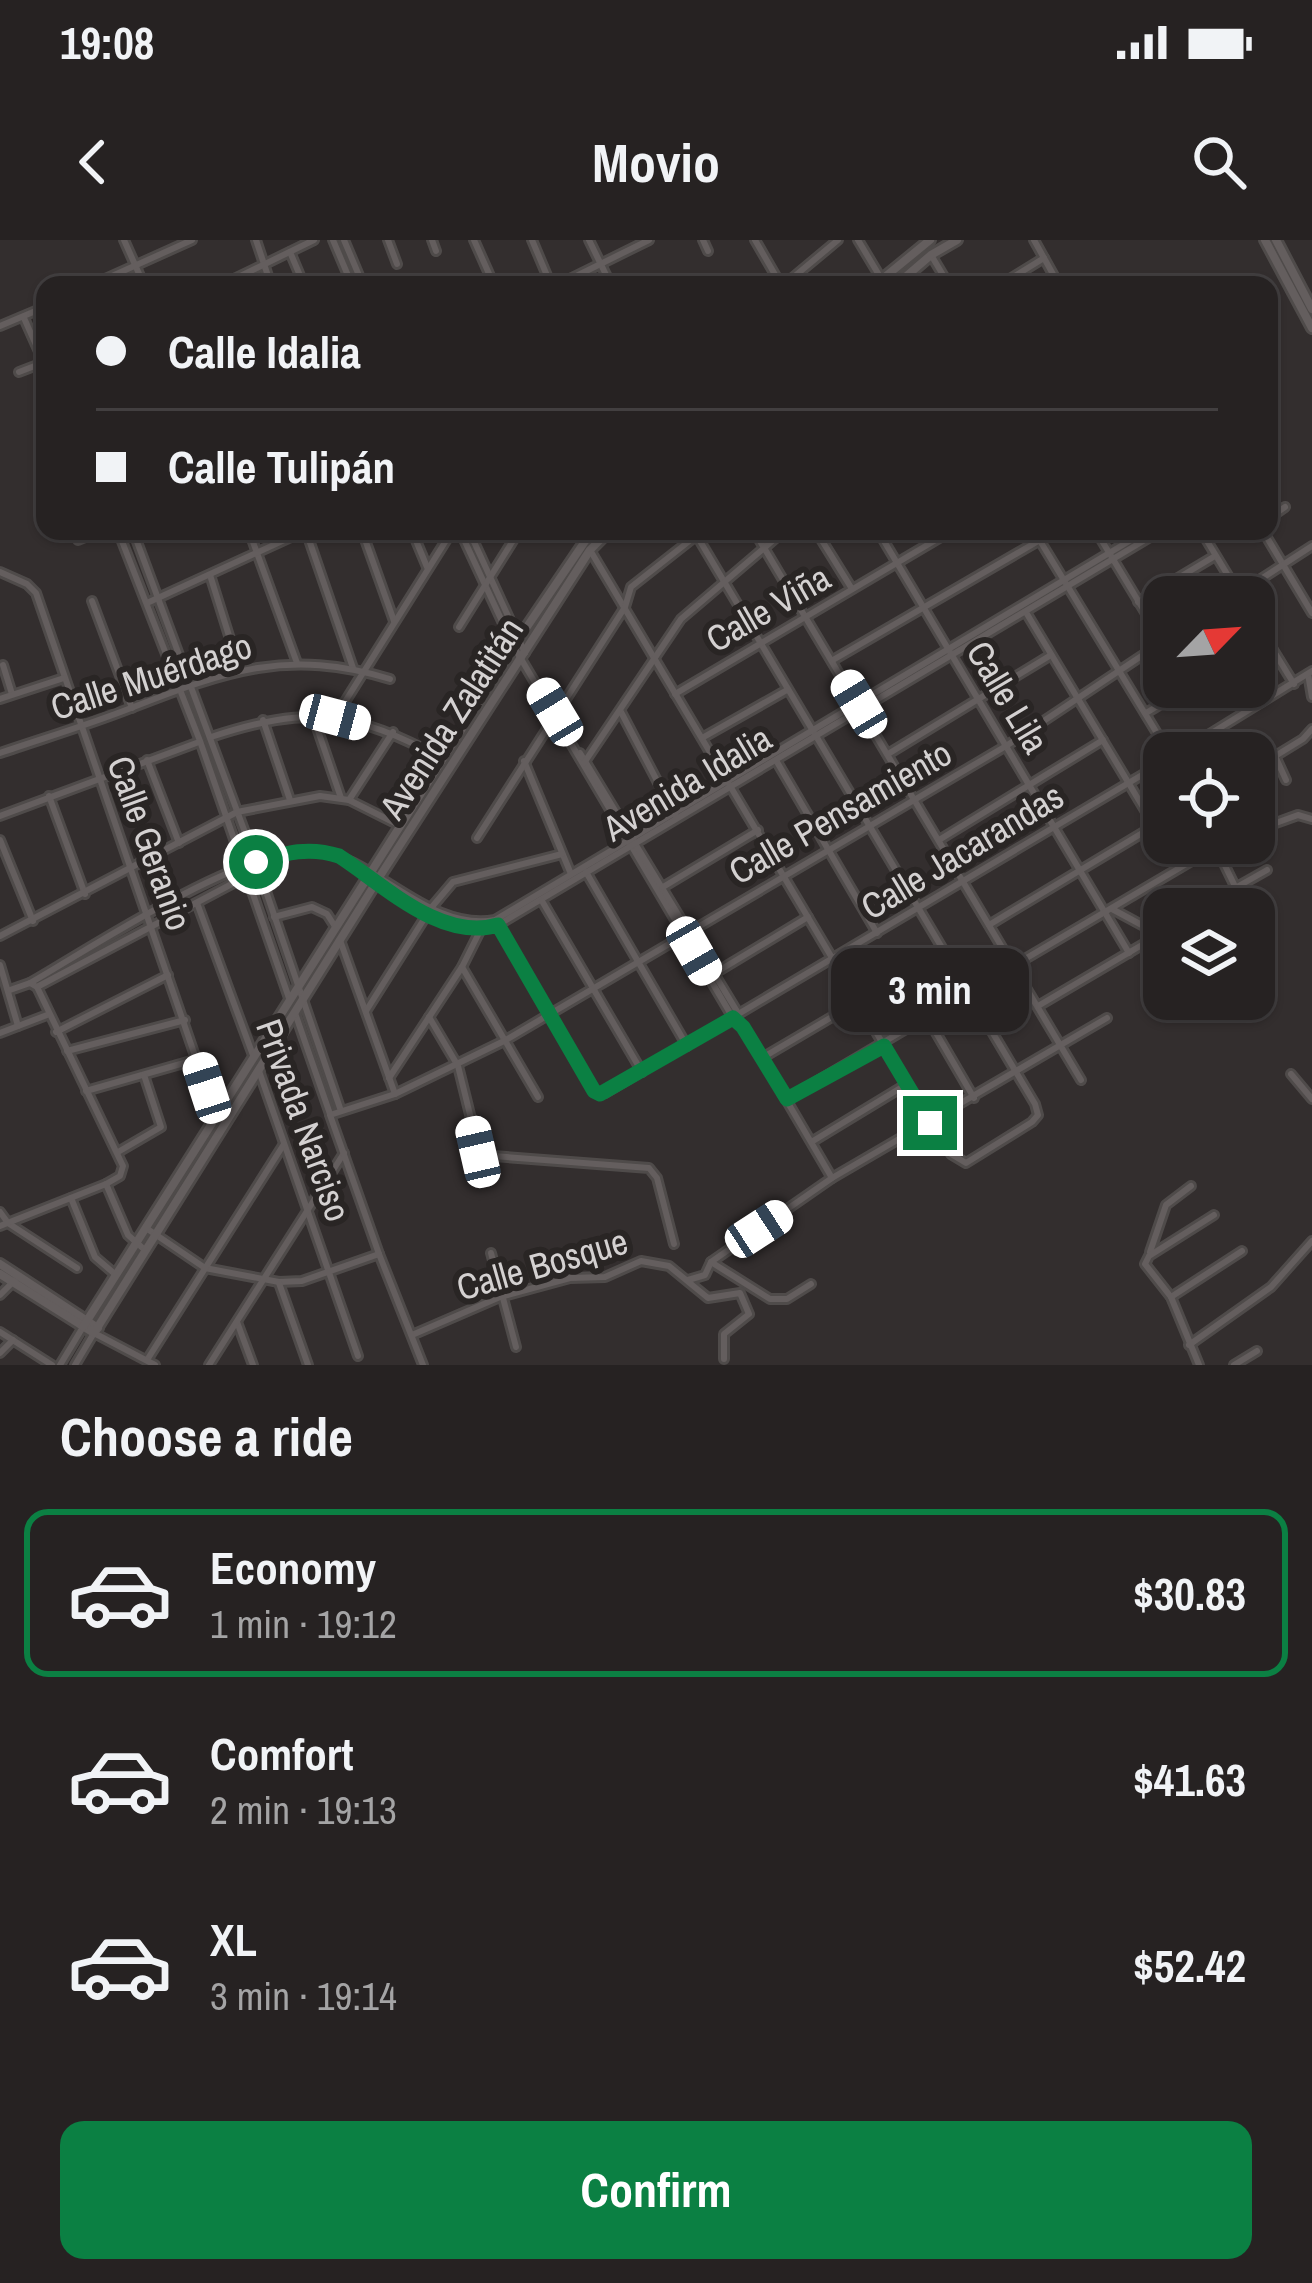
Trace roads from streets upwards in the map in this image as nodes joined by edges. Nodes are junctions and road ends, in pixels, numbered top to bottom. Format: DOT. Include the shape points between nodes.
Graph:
graph roads {
  1 [pos="124,240"];
  2 [pos="192,240"];
  3 [pos="256,240"];
  4 [pos="314,240"];
  5 [pos="333,240"];
  6 [pos="344,240"];
  7 [pos="388,240"];
  8 [pos="432,240"];
  9 [pos="474,240"];
  10 [pos="532,240"];
  11 [pos="590,240"];
  12 [pos="649,240"];
  13 [pos="704,240"];
  14 [pos="755,240"];
  15 [pos="838,240"];
  16 [pos="858,240"];
  17 [pos="957,240"];
  18 [pos="1034,240"];
  19 [pos="1264,240"];
  20 [pos="1276,240"];
  21 [pos="925,241"];
  22 [pos="436,250"];
  23 [pos="708,251"];
  24 [pos="290,252"];
  25 [pos="931,255"];
  26 [pos="1044,258"];
  27 [pos="397,264"];
  28 [pos="135,265"];
  29 [pos="265,265"];
  30 [pos="601,266"];
  31 [pos="111,276"];
  32 [pos="140,276"];
  33 [pos="241,276"];
  34 [pos="268,276"];
  35 [pos="300,276"];
  36 [pos="348,276"];
  37 [pos="359,276"];
  38 [pos="490,276"];
  39 [pos="550,276"];
  40 [pos="577,276"];
  41 [pos="606,276"];
  42 [pos="777,276"];
  43 [pos="794,276"];
  44 [pos="877,276"];
  45 [pos="888,276"];
  46 [pos="906,276"];
  47 [pos="944,276"];
  48 [pos="1015,276"];
  49 [pos="1054,276"];
  50 [pos="36,312"];
  51 [pos="1310,312"];
  52 [pos="23,318"];
  53 [pos="0,326"];
  54 [pos="1312,328"];
  55 [pos="36,345"];
  56 [pos="36,366"];
  57 [pos="19,372"];
  58 [pos="1285,507"];
  59 [pos="1278,512"];
  60 [pos="122,540"];
  61 [pos="137,540"];
  62 [pos="252,540"];
  63 [pos="284,540"];
  64 [pos="308,540"];
  65 [pos="365,540"];
  66 [pos="416,540"];
  67 [pos="449,540"];
  68 [pos="461,540"];
  69 [pos="472,540"];
  70 [pos="513,540"];
  71 [pos="586,540"];
  72 [pos="600,540"];
  73 [pos="687,540"];
  74 [pos="699,540"];
  75 [pos="759,540"];
  76 [pos="773,540"];
  77 [pos="821,540"];
  78 [pos="883,540"];
  79 [pos="937,540"];
  80 [pos="1040,540"];
  81 [pos="1101,540"];
  82 [pos="1134,540"];
  83 [pos="1143,540"];
  84 [pos="1206,540"];
  85 [pos="1268,540"];
  86 [pos="1312,546"];
  87 [pos="764,548"];
  88 [pos="590,550"];
  89 [pos="257,552"];
  90 [pos="1215,556"];
  91 [pos="1111,557"];
  92 [pos="898,564"];
  93 [pos="1283,565"];
  94 [pos="428,568"];
  95 [pos="0,572"];
  96 [pos="210,575"];
  97 [pos="1226,576"];
  98 [pos="1267,576"];
  99 [pos="487,583"];
  100 [pos="724,584"];
  101 [pos="1067,584"];
  102 [pos="631,587"];
  103 [pos="852,590"];
  104 [pos="616,592"];
  105 [pos="160,597"];
  106 [pos="92,601"];
  107 [pos="1138,602"];
  108 [pos="147,603"];
  109 [pos="625,607"];
  110 [pos="1311,608"];
  111 [pos="924,609"];
  112 [pos="1025,609"];
  113 [pos="1143,610"];
  114 [pos="806,616"];
  115 [pos="394,622"];
  116 [pos="459,627"];
  117 [pos="516,644"];
  118 [pos="760,644"];
  119 [pos="951,653"];
  120 [pos="1275,653"];
  121 [pos="1143,654"];
  122 [pos="1052,655"];
  123 [pos="524,660"];
  124 [pos="833,660"];
  125 [pos="655,661"];
  126 [pos="298,664"];
  127 [pos="2,665"];
  128 [pos="353,668"];
  129 [pos="241,670"];
  130 [pos="1119,670"];
  131 [pos="364,671"];
  132 [pos="1310,672"];
  133 [pos="64,678"];
  134 [pos="391,679"];
  135 [pos="190,683"];
  136 [pos="1294,684"];
  137 [pos="179,688"];
  138 [pos="788,690"];
  139 [pos="12,694"];
  140 [pos="675,694"];
  141 [pos="1312,697"];
  142 [pos="1077,698"];
  143 [pos="0,699"];
  144 [pos="978,699"];
  145 [pos="861,706"];
  146 [pos="132,708"];
  147 [pos="1153,708"];
  148 [pos="620,711"];
  149 [pos="555,712"];
  150 [pos="1145,713"];
  151 [pos="313,716"];
  152 [pos="335,717"];
  153 [pos="262,721"];
  154 [pos="81,726"];
  155 [pos="1312,728"];
  156 [pos="393,732"];
  157 [pos="1156,732"];
  158 [pos="1214,732"];
  159 [pos="814,734"];
  160 [pos="210,738"];
  161 [pos="702,738"];
  162 [pos="1102,740"];
  163 [pos="200,742"];
  164 [pos="1006,746"];
  165 [pos="0,753"];
  166 [pos="888,754"];
  167 [pos="1275,756"];
  168 [pos="443,759"];
  169 [pos="147,760"];
  170 [pos="524,761"];
  171 [pos="776,762"];
  172 [pos="584,763"];
  173 [pos="1143,774"];
  174 [pos="98,777"];
  175 [pos="1286,780"];
  176 [pos="1128,783"];
  177 [pos="731,784"];
  178 [pos="1029,785"];
  179 [pos="49,796"];
  180 [pos="345,799"];
  181 [pos="290,800"];
  182 [pos="915,800"];
  183 [pos="1143,808"];
  184 [pos="237,812"];
  185 [pos="0,816"];
  186 [pos="225,817"];
  187 [pos="676,817"];
  188 [pos="1312,819"];
  189 [pos="1275,823"];
  190 [pos="401,826"];
  191 [pos="869,826"];
  192 [pos="1054,827"];
  193 [pos="758,830"];
  194 [pos="1143,832"];
  195 [pos="477,838"];
  196 [pos="0,840"];
  197 [pos="939,840"];
  198 [pos="179,843"];
  199 [pos="633,843"];
  200 [pos="827,848"];
  201 [pos="562,854"];
  202 [pos="256,862"];
  203 [pos="1177,864"];
  204 [pos="1185,864"];
  205 [pos="1225,864"];
  206 [pos="242,866"];
  207 [pos="1179,868"];
  208 [pos="132,869"];
  209 [pos="1079,870"];
  210 [pos="1267,870"];
  211 [pos="586,871"];
  212 [pos="783,875"];
  213 [pos="374,876"];
  214 [pos="571,876"];
  215 [pos="245,877"];
  216 [pos="963,881"];
  217 [pos="1234,885"];
  218 [pos="664,887"];
  219 [pos="1230,888"];
  220 [pos="1236,888"];
  221 [pos="85,894"];
  222 [pos="542,902"];
  223 [pos="197,903"];
  224 [pos="918,908"];
  225 [pos="429,911"];
  226 [pos="1109,912"];
  227 [pos="148,916"];
  228 [pos="274,917"];
  229 [pos="808,917"];
  230 [pos="33,921"];
  231 [pos="497,923"];
  232 [pos="989,925"];
  233 [pos="151,926"];
  234 [pos="483,926"];
  235 [pos="1143,926"];
  236 [pos="336,928"];
  237 [pos="688,932"];
  238 [pos="877,932"];
  239 [pos="0,936"];
  240 [pos="341,943"];
  241 [pos="1143,945"];
  242 [pos="944,950"];
  243 [pos="1129,953"];
  244 [pos="832,959"];
  245 [pos="638,961"];
  246 [pos="0,965"];
  247 [pos="462,967"];
  248 [pos="1014,967"];
  249 [pos="715,973"];
  250 [pos="168,975"];
  251 [pos="33,985"];
  252 [pos="299,987"];
  253 [pos="593,988"];
  254 [pos="10,990"];
  255 [pos="971,994"];
  256 [pos="290,1000"];
  257 [pos="304,1002"];
  258 [pos="859,1003"];
  259 [pos="1037,1007"];
  260 [pos="366,1011"];
  261 [pos="48,1015"];
  262 [pos="296,1015"];
  263 [pos="548,1015"];
  264 [pos="736,1016"];
  265 [pos="429,1017"];
  266 [pos="1107,1018"];
  267 [pos="928,1019"];
  268 [pos="185,1020"];
  269 [pos="18,1026"];
  270 [pos="56,1032"];
  271 [pos="0,1033"];
  272 [pos="504,1041"];
  273 [pos="687,1046"];
  274 [pos="884,1046"];
  275 [pos="1061,1047"];
  276 [pos="66,1051"];
  277 [pos="254,1058"];
  278 [pos="762,1058"];
  279 [pos="198,1059"];
  280 [pos="458,1066"];
  281 [pos="259,1072"];
  282 [pos="642,1072"];
  283 [pos="1018,1073"];
  284 [pos="1291,1074"];
  285 [pos="144,1075"];
  286 [pos="389,1078"];
  287 [pos="1081,1080"];
  288 [pos="907,1084"];
  289 [pos="85,1092"];
  290 [pos="394,1094"];
  291 [pos="538,1097"];
  292 [pos="974,1098"];
  293 [pos="787,1099"];
  294 [pos="1312,1099"];
  295 [pos="341,1111"];
  296 [pos="330,1114"];
  297 [pos="217,1117"];
  298 [pos="930,1123"];
  299 [pos="812,1142"];
  300 [pos="284,1144"];
  301 [pos="118,1152"];
  302 [pos="344,1153"];
  303 [pos="832,1178"];
  304 [pos="106,1184"];
  305 [pos="1191,1186"];
  306 [pos="71,1198"];
  307 [pos="308,1210"];
  308 [pos="0,1212"];
  309 [pos="1214,1215"];
  310 [pos="4,1224"];
  311 [pos="146,1228"];
  312 [pos="156,1234"];
  313 [pos="1312,1241"];
  314 [pos="674,1244"];
  315 [pos="135,1245"];
  316 [pos="146,1251"];
  317 [pos="1242,1251"];
  318 [pos="490,1253"];
  319 [pos="379,1254"];
  320 [pos="1147,1258"];
  321 [pos="711,1262"];
  322 [pos="0,1264"];
  323 [pos="76,1268"];
  324 [pos="206,1268"];
  325 [pos="329,1272"];
  326 [pos="0,1274"];
  327 [pos="116,1275"];
  328 [pos="16,1279"];
  329 [pos="263,1280"];
  330 [pos="687,1280"];
  331 [pos="279,1282"];
  332 [pos="811,1284"];
  333 [pos="0,1295"];
  334 [pos="1171,1297"];
  335 [pos="500,1298"];
  336 [pos="237,1322"];
  337 [pos="85,1324"];
  338 [pos="0,1332"];
  339 [pos="98,1332"];
  340 [pos="412,1335"];
  341 [pos="13,1340"];
  342 [pos="1189,1345"];
  343 [pos="516,1347"];
  344 [pos="1257,1351"];
  345 [pos="0,1353"];
  346 [pos="358,1356"];
  347 [pos="724,1358"];
  348 [pos="151,1363"];
  349 [pos="56,1365"];
  350 [pos="75,1365"];
  351 [pos="209,1365"];
  352 [pos="253,1365"];
  353 [pos="308,1365"];
  354 [pos="423,1365"];
  355 [pos="1199,1365"];
  356 [pos="1234,1365"];
  1 -- 28 [label="street"];
  2 -- 28 [label="street"];
  3 -- 29 [label="street"];
  4 -- 24 [label="street"];
  5 -- 36 [label="street"];
  6 -- 37 [label="street"];
  7 -- 27 [label="street"];
  8 -- 22 [label="street"];
  9 -- 38 [label="street"];
  10 -- 39 [label="street"];
  11 -- 30 [label="street"];
  12 -- 30 [label="street"];
  13 -- 23 [label="street"];
  14 -- 42 [label="street"];
  15 -- 43 [label="street"];
  16 -- 44 [label="street"];
  17 -- 25 [label="street"];
  18 -- 26 [label="street"];
  19 -- 51 [label="street"];
  20 -- 51 [label="street"];
  21 -- 45 [label="street"];
  24 -- 29 [label="street"];
  24 -- 35 [label="street"];
  25 -- 46 [label="street"];
  25 -- 47 [label="street"];
  26 -- 48 [label="street"];
  26 -- 49 [label="street"];
  28 -- 31 [label="street"];
  28 -- 32 [label="street"];
  29 -- 33 [label="street"];
  29 -- 34 [label="street"];
  30 -- 40 [label="street"];
  30 -- 41 [label="street"];
  50 -- 52 [label="street"];
  51 -- 54 [label="street"];
  52 -- 53 [label="street"];
  52 -- 55 [label="street"];
  56 -- 57 [label="street"];
  58 -- 59 [label="street"];
  60 -- 108 [label="street"];
  61 -- 105 [label="street"];
  62 -- 89 [label="street"];
  63 -- 89 [label="street"];
  64 -- 128 [label="street"];
  65 -- 115 [label="street"];
  66 -- 94 [label="street"];
  67 -- 94 [label="street"];
  68 -- 99 [label="street"];
  69 -- 99 [label="street"];
  70 -- 99 [label="street"];
  71 -- 117 [label="street, Avenida Zalatitán"];
  72 -- 88 [label="street, Avenida Zalatitán"];
  73 -- 102 [label="street"];
  74 -- 100 [label="street"];
  75 -- 87 [label="street"];
  76 -- 87 [label="street"];
  77 -- 103 [label="street"];
  78 -- 92 [label="street, Calle Lila"];
  79 -- 92 [label="street, Calle Viña"];
  80 -- 101 [label="street"];
  80 -- 111 [label="street"];
  81 -- 91 [label="street"];
  82 -- 91 [label="street, Avenida Idalia"];
  83 -- 91 [label="street, Avenida Idalia"];
  84 -- 90 [label="street"];
  85 -- 93 [label="street"];
  86 -- 93 [label="street"];
  87 -- 100 [label="street"];
  87 -- 114 [label="street"];
  88 -- 104 [label="street"];
  88 -- 123 [label="street, Avenida Zalatitán"];
  89 -- 96 [label="street"];
  89 -- 126 [label="street"];
  90 -- 97 [label="street"];
  90 -- 107 [label="street"];
  91 -- 101 [label="street, Avenida Idalia"];
  91 -- 107 [label="street"];
  92 -- 103 [label="street, Calle Viña"];
  92 -- 111 [label="street, Calle Lila"];
  93 -- 98 [label="street"];
  93 -- 110 [label="street"];
  94 -- 115 [label="street"];
  95 -- 133 [label="street, Calle Geranio" via="33,588"];
  96 -- 105 [label="street"];
  96 -- 129 [label="street"];
  99 -- 116 [label="street"];
  99 -- 117 [label="street"];
  100 -- 118 [label="street"];
  100 -- 125 [label="street" via="682,619"];
  101 -- 112 [label="street, Avenida Idalia"];
  101 -- 130 [label="street"];
  102 -- 104 [label="street"];
  102 -- 109 [label="street"];
  103 -- 114 [label="street, Calle Viña"];
  104 -- 109 [label="street"];
  105 -- 108 [label="street"];
  105 -- 135 [label="street"];
  106 -- 146 [label="street"];
  107 -- 113 [label="street"];
  108 -- 137 [label="street"];
  109 -- 125 [label="street"];
  109 -- 149 [label="street"];
  111 -- 119 [label="street, Calle Lila"];
  111 -- 124 [label="street"];
  112 -- 119 [label="street, Avenida Idalia"];
  112 -- 122 [label="street"];
  114 -- 118 [label="street, Calle Viña"];
  114 -- 124 [label="street"];
  115 -- 131 [label="street"];
  117 -- 123 [label="street"];
  117 -- 168 [label="street, Avenida Zalatitán"];
  118 -- 138 [label="street"];
  118 -- 140 [label="street, Calle Viña"];
  119 -- 144 [label="street, Calle Lila"];
  119 -- 145 [label="street, Avenida Idalia"];
  120 -- 136 [label="street"];
  121 -- 130 [label="street, Calle Pensamiento"];
  122 -- 142 [label="street"];
  122 -- 144 [label="street"];
  123 -- 149 [label="street"];
  123 -- 213 [label="street, Avenida Zalatitán"];
  124 -- 145 [label="street"];
  125 -- 140 [label="street"];
  125 -- 148 [label="street"];
  126 -- 128 [label="street, Calle Muérdago"];
  126 -- 129 [label="street, Calle Muérdago"];
  127 -- 139 [label="street"];
  128 -- 131 [label="street, Calle Muérdago"];
  129 -- 135 [label="street, Calle Muérdago"];
  130 -- 142 [label="street, Calle Pensamiento"];
  130 -- 150 [label="street"];
  131 -- 134 [label="street, Calle Muérdago"];
  131 -- 152 [label="street"];
  132 -- 136 [label="street"];
  132 -- 141 [label="street"];
  133 -- 139 [label="street"];
  133 -- 154 [label="street, Calle Geranio"];
  135 -- 137 [label="street, Calle Muérdago"];
  135 -- 160 [label="street"];
  136 -- 158 [label="street"];
  137 -- 146 [label="street, Calle Muérdago"];
  137 -- 163 [label="street"];
  138 -- 159 [label="street"];
  138 -- 161 [label="street"];
  139 -- 143 [label="street"];
  140 -- 161 [label="street"];
  142 -- 162 [label="street"];
  142 -- 164 [label="street, Calle Pensamiento"];
  144 -- 164 [label="street, Calle Lila"];
  144 -- 166 [label="street"];
  145 -- 159 [label="street, Avenida Idalia"];
  145 -- 166 [label="street"];
  146 -- 154 [label="street, Calle Muérdago"];
  147 -- 150 [label="street"];
  148 -- 172 [label="street"];
  148 -- 187 [label="street"];
  149 -- 170 [label="street"];
  149 -- 172 [label="street"];
  150 -- 157 [label="street"];
  151 -- 152 [label="street"];
  151 -- 153 [label="street"];
  151 -- 180 [label="street"];
  152 -- 156 [label="street"];
  153 -- 160 [label="street"];
  153 -- 181 [label="street"];
  154 -- 165 [label="street, Calle Muérdago"];
  154 -- 174 [label="street, Calle Geranio"];
  155 -- 167 [label="street"];
  156 -- 168 [label="street"];
  156 -- 180 [label="street"];
  159 -- 171 [label="street, Avenida Idalia"];
  159 -- 177 [label="street, Avenida Idalia"];
  159 -- 191 [label="street"];
  160 -- 163 [label="street"];
  160 -- 184 [label="street"];
  161 -- 177 [label="street"];
  162 -- 176 [label="street"];
  162 -- 178 [label="street"];
  163 -- 169 [label="street"];
  163 -- 186 [label="street"];
  164 -- 178 [label="street, Calle Lila"];
  164 -- 182 [label="street, Calle Pensamiento"];
  166 -- 182 [label="street"];
  167 -- 175 [label="street"];
  168 -- 190 [label="street, Avenida Zalatitán"];
  169 -- 174 [label="street"];
  169 -- 198 [label="street"];
  170 -- 195 [label="street"];
  170 -- 201 [label="street"];
  171 -- 177 [label="street, Avenida Idalia"];
  171 -- 200 [label="street"];
  172 -- 199 [label="street"];
  173 -- 176 [label="street, Calle Jacarandas"];
  174 -- 179 [label="street"];
  174 -- 208 [label="street, Calle Geranio"];
  176 -- 183 [label="street"];
  176 -- 192 [label="street, Calle Jacarandas"];
  177 -- 187 [label="street, Avenida Idalia"];
  177 -- 193 [label="street"];
  178 -- 192 [label="street, Calle Lila"];
  178 -- 197 [label="street"];
  179 -- 185 [label="street"];
  179 -- 221 [label="street"];
  180 -- 181 [label="street"];
  180 -- 190 [label="street"];
  181 -- 184 [label="street"];
  182 -- 191 [label="street, Calle Pensamiento"];
  182 -- 197 [label="street"];
  184 -- 186 [label="street"];
  184 -- 202 [label="street"];
  186 -- 198 [label="street"];
  186 -- 206 [label="street"];
  187 -- 199 [label="street, Avenida Idalia"];
  188 -- 189 [label="street"];
  190 -- 213 [label="street, Avenida Zalatitán"];
  191 -- 200 [label="street, Calle Pensamiento"];
  191 -- 224 [label="street"];
  192 -- 209 [label="street, Calle Lila"];
  192 -- 216 [label="street, Calle Jacarandas"];
  193 -- 212 [label="street"];
  193 -- 218 [label="street"];
  194 -- 209 [label="street"];
  196 -- 230 [label="street"];
  197 -- 216 [label="street"];
  198 -- 208 [label="street"];
  199 -- 211 [label="street, Avenida Idalia"];
  199 -- 218 [label="street"];
  199 -- 237 [label="street"];
  200 -- 212 [label="street, Calle Pensamiento"];
  200 -- 238 [label="street"];
  201 -- 214 [label="street"];
  201 -- 225 [label="street" via="453,882"];
  202 -- 206 [label="street"];
  202 -- 213 [label="street" via="308,849"];
  202 -- 228 [label="street"];
  203 -- 207 [label="street"];
  204 -- 207 [label="street"];
  205 -- 217 [label="street"];
  206 -- 215 [label="street"];
  206 -- 227 [label="street"];
  207 -- 226 [label="street"];
  208 -- 221 [label="street"];
  208 -- 227 [label="street, Calle Geranio"];
  209 -- 226 [label="street, Calle Lila"];
  209 -- 232 [label="street"];
  210 -- 217 [label="street"];
  211 -- 214 [label="street, Avenida Idalia"];
  211 -- 222 [label="street, Avenida Idalia"];
  211 -- 245 [label="street"];
  212 -- 229 [label="street"];
  212 -- 237 [label="street, Calle Pensamiento"];
  213 -- 225 [label="street, Avenida Idalia"];
  213 -- 236 [label="street, Avenida Zalatitán"];
  213 -- 240 [label="street, Avenida Zalatitán"];
  214 -- 231 [label="street, Avenida Idalia"];
  215 -- 223 [label="street"];
  215 -- 256 [label="street"];
  216 -- 224 [label="street, Calle Jacarandas"];
  216 -- 232 [label="street"];
  217 -- 219 [label="street"];
  217 -- 220 [label="street"];
  218 -- 237 [label="street"];
  221 -- 230 [label="street"];
  222 -- 231 [label="street, Avenida Idalia"];
  222 -- 253 [label="street"];
  223 -- 233 [label="street"];
  223 -- 277 [label="street, Privada Narciso"];
  224 -- 238 [label="street, Calle Jacarandas"];
  224 -- 242 [label="street"];
  225 -- 234 [label="street, Avenida Idalia" via="447,923"];
  225 -- 260 [label="street"];
  226 -- 235 [label="street"];
  226 -- 243 [label="street, Calle Lila"];
  226 -- 248 [label="street"];
  227 -- 233 [label="street, Calle Geranio"];
  227 -- 251 [label="street"];
  228 -- 236 [label="street" via="313,908"];
  228 -- 252 [label="street"];
  229 -- 244 [label="street"];
  229 -- 249 [label="street"];
  230 -- 239 [label="street"];
  231 -- 234 [label="street, Avenida Idalia"];
  231 -- 263 [label="street"];
  232 -- 248 [label="street"];
  233 -- 250 [label="street, Calle Geranio"];
  233 -- 251 [label="street"];
  234 -- 247 [label="street"];
  236 -- 252 [label="street, Avenida Zalatitán"];
  237 -- 245 [label="street, Calle Pensamiento"];
  237 -- 249 [label="street"];
  237 -- 264 [label="street"];
  238 -- 244 [label="street, Calle Jacarandas"];
  240 -- 257 [label="street, Avenida Zalatitán"];
  240 -- 260 [label="street"];
  241 -- 243 [label="street"];
  242 -- 255 [label="street"];
  242 -- 258 [label="street"];
  243 -- 259 [label="street"];
  244 -- 258 [label="street"];
  244 -- 264 [label="street, Calle Jacarandas"];
  245 -- 253 [label="street, Calle Pensamiento"];
  245 -- 273 [label="street"];
  246 -- 254 [label="street"];
  247 -- 265 [label="street"];
  247 -- 272 [label="street"];
  248 -- 255 [label="street"];
  248 -- 259 [label="street"];
  249 -- 264 [label="street"];
  250 -- 268 [label="street, Calle Geranio"];
  250 -- 270 [label="street"];
  251 -- 254 [label="street"];
  251 -- 261 [label="street"];
  252 -- 256 [label="street, Avenida Zalatitán"];
  252 -- 257 [label="street"];
  253 -- 263 [label="street, Calle Pensamiento"];
  253 -- 282 [label="street"];
  254 -- 269 [label="street"];
  255 -- 267 [label="street"];
  255 -- 283 [label="street"];
  256 -- 262 [label="street"];
  256 -- 277 [label="street, Avenida Zalatitán"];
  257 -- 262 [label="street, Avenida Zalatitán"];
  257 -- 295 [label="street"];
  258 -- 274 [label="street"];
  258 -- 278 [label="street"];
  259 -- 275 [label="street"];
  260 -- 286 [label="street"];
  261 -- 269 [label="street"];
  261 -- 270 [label="street"];
  262 -- 281 [label="street, Avenida Zalatitán"];
  262 -- 296 [label="street"];
  263 -- 272 [label="street, Calle Pensamiento"];
  263 -- 282 [label="street, Calle Jacarandas" via="594,1091"];
  264 -- 273 [label="street, Calle Jacarandas"];
  264 -- 278 [label="street"];
  265 -- 280 [label="street"];
  265 -- 286 [label="street"];
  266 -- 275 [label="street"];
  267 -- 274 [label="street"];
  267 -- 292 [label="street"];
  268 -- 276 [label="street"];
  268 -- 279 [label="street, Calle Geranio"];
  269 -- 271 [label="street"];
  270 -- 276 [label="street"];
  272 -- 280 [label="street, Calle Pensamiento"];
  272 -- 291 [label="street"];
  273 -- 282 [label="street, Calle Jacarandas"];
  274 -- 288 [label="street"];
  274 -- 293 [label="street"];
  275 -- 283 [label="street"];
  275 -- 287 [label="street"];
  276 -- 289 [label="street"];
  277 -- 281 [label="street, Privada Narciso"];
  277 -- 297 [label="street, Avenida Zalatitán"];
  278 -- 293 [label="street"];
  279 -- 285 [label="street"];
  279 -- 297 [label="street, Calle Geranio"];
  280 -- 290 [label="street, Calle Pensamiento"];
  280 -- 314 [label="street" via="479,1155 649,1168"];
  281 -- 300 [label="street, Privada Narciso"];
  281 -- 312 [label="street, Avenida Zalatitán"];
  283 -- 292 [label="street"];
  283 -- 298 [label="street" via="1038,1115 966,1163"];
  284 -- 294 [label="street"];
  285 -- 289 [label="street"];
  285 -- 301 [label="street" via="161,1127"];
  286 -- 290 [label="street"];
  288 -- 298 [label="street"];
  288 -- 299 [label="street"];
  289 -- 301 [label="street"];
  290 -- 295 [label="street, Calle Pensamiento"];
  292 -- 298 [label="street"];
  293 -- 299 [label="street"];
  295 -- 296 [label="street, Calle Pensamiento"];
  296 -- 302 [label="street"];
  297 -- 311 [label="street, Avenida Zalatitán"];
  298 -- 303 [label="street"];
  299 -- 303 [label="street"];
  300 -- 307 [label="street, Privada Narciso"];
  300 -- 324 [label="street"];
  301 -- 304 [label="street" via="122,1172"];
  302 -- 307 [label="street"];
  302 -- 319 [label="street"];
  303 -- 321 [label="street"];
  304 -- 306 [label="street"];
  304 -- 315 [label="street"];
  305 -- 320 [label="street" via="1166,1205"];
  306 -- 310 [label="street"];
  306 -- 327 [label="street" via="92,1252"];
  307 -- 325 [label="street, Privada Narciso"];
  307 -- 329 [label="street"];
  308 -- 310 [label="street"];
  309 -- 320 [label="street"];
  310 -- 323 [label="street"];
  311 -- 312 [label="street"];
  311 -- 315 [label="street, Avenida Zalatitán"];
  312 -- 316 [label="street, Avenida Zalatitán"];
  312 -- 324 [label="street"];
  313 -- 342 [label="street" via="1271,1287"];
  315 -- 316 [label="street"];
  315 -- 327 [label="street, Avenida Zalatitán"];
  316 -- 339 [label="street, Avenida Zalatitán"];
  317 -- 334 [label="street"];
  318 -- 335 [label="street"];
  319 -- 325 [label="street"];
  319 -- 340 [label="street"];
  320 -- 334 [label="street" via="1146,1268"];
  321 -- 330 [label="street" via="706,1275"];
  321 -- 332 [label="street" via="770,1299 788,1299"];
  322 -- 328 [label="street"];
  324 -- 329 [label="street"];
  324 -- 348 [label="street"];
  325 -- 331 [label="street"];
  325 -- 346 [label="street, Privada Narciso"];
  326 -- 328 [label="street"];
  327 -- 337 [label="street, Avenida Zalatitán"];
  328 -- 333 [label="street"];
  328 -- 337 [label="street"];
  329 -- 331 [label="street"];
  329 -- 336 [label="street"];
  330 -- 335 [label="street, Calle Bosque" via="669,1266 641,1261"];
  330 -- 347 [label="street, Calle Bosque" via="712,1299 736,1291 749,1310 724,1334"];
  331 -- 353 [label="street"];
  334 -- 342 [label="street"];
  335 -- 340 [label="street, Calle Bosque"];
  335 -- 343 [label="street"];
  336 -- 351 [label="street"];
  336 -- 352 [label="street"];
  337 -- 339 [label="street"];
  337 -- 349 [label="street, Avenida Zalatitán"];
  338 -- 341 [label="street"];
  339 -- 348 [label="street"];
  339 -- 350 [label="street, Avenida Zalatitán"];
  340 -- 354 [label="street"];
  341 -- 345 [label="street"];
  341 -- 349 [label="street"];
  342 -- 355 [label="street"];
  344 -- 356 [label="street"];
}
